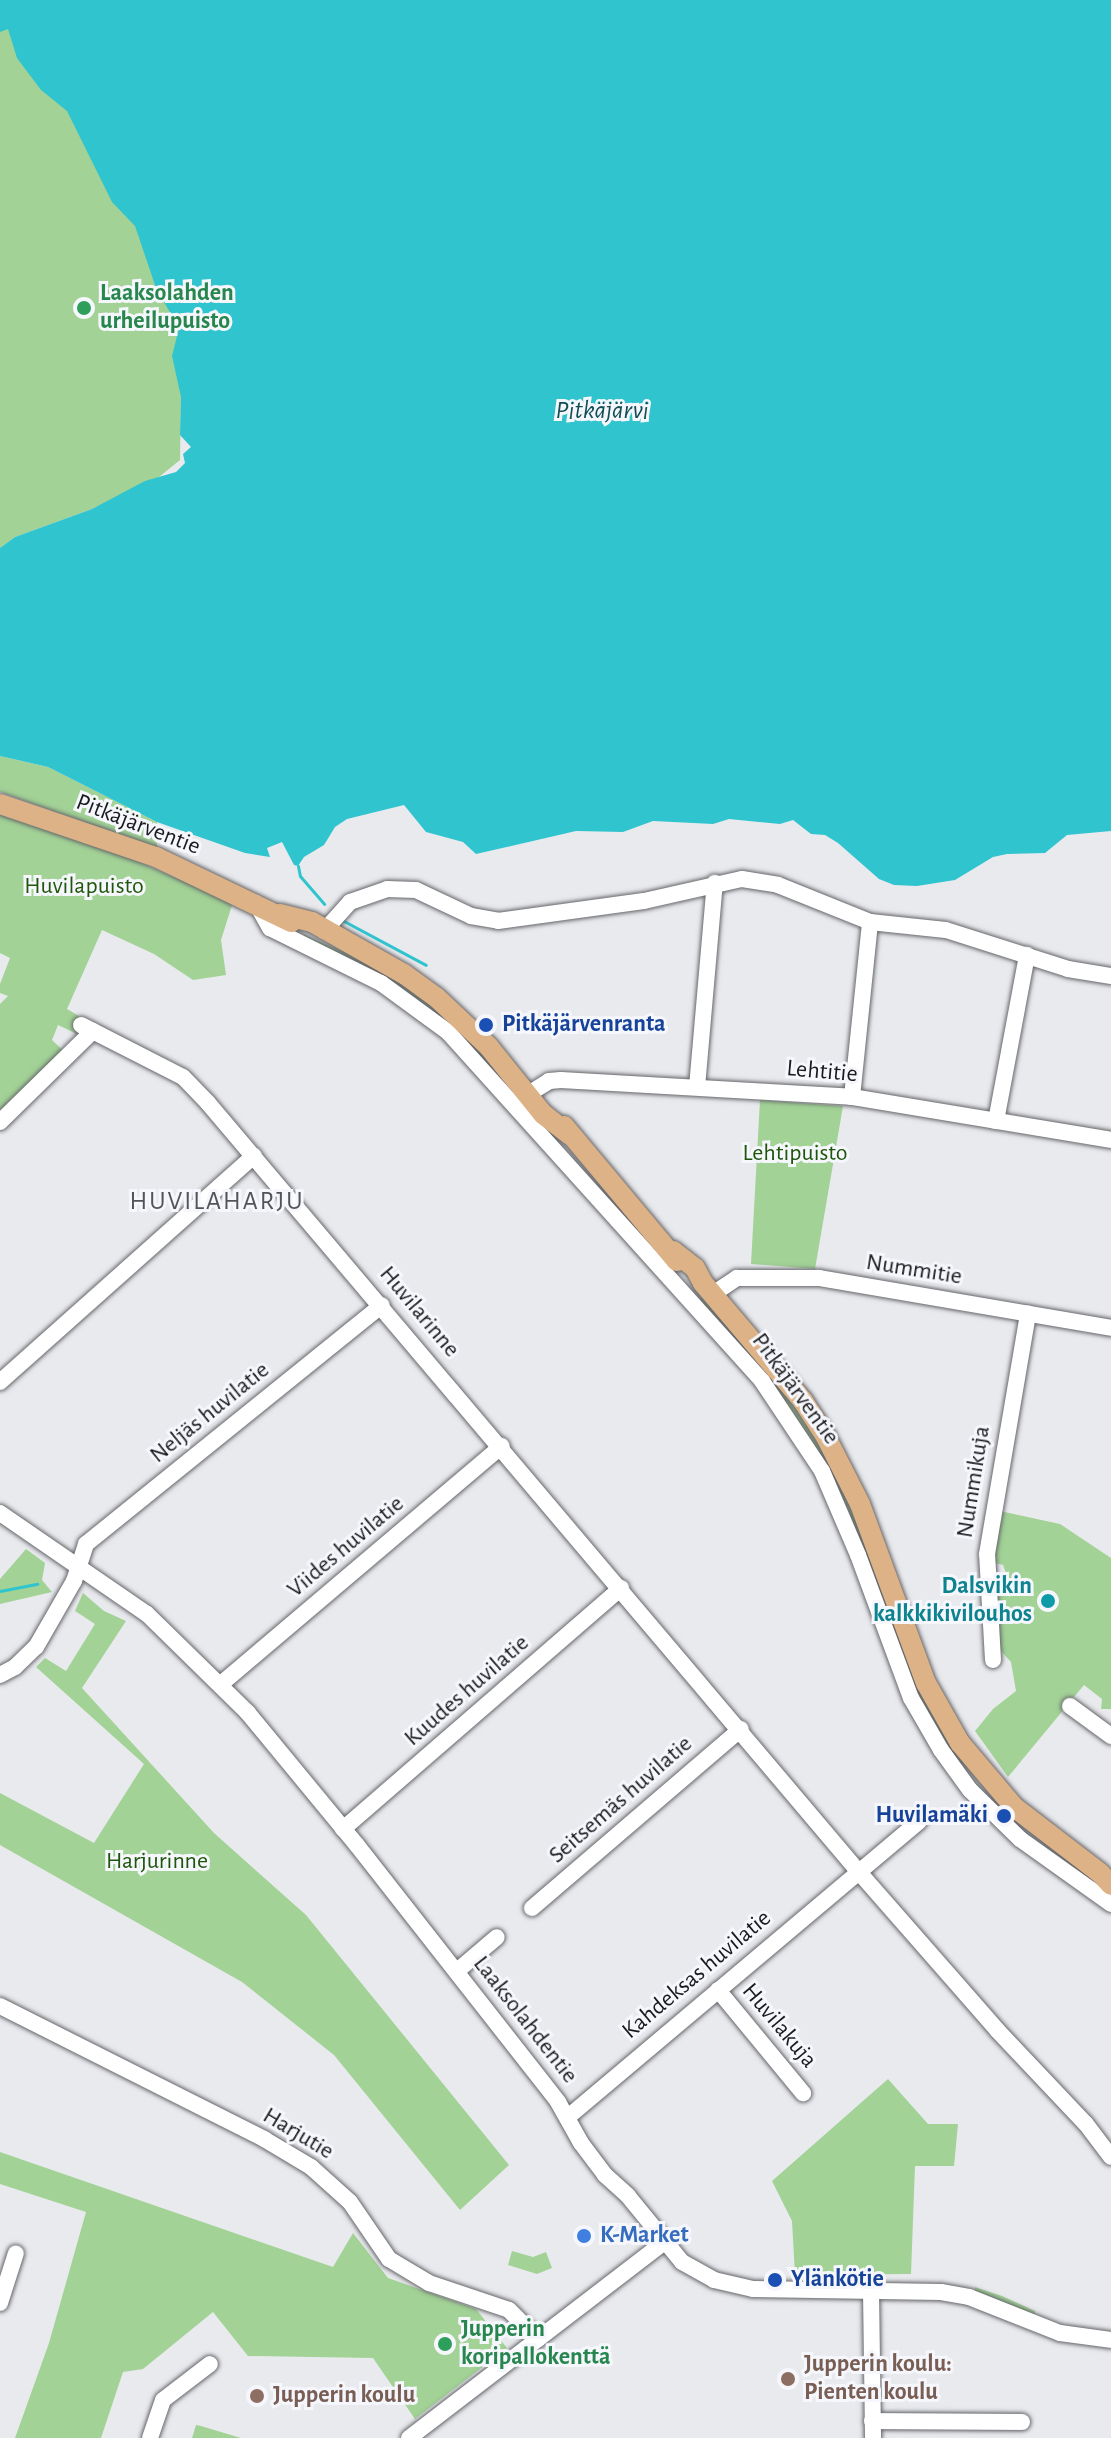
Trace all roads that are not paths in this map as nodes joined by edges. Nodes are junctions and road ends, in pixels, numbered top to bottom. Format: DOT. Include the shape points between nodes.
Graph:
graph roads {
  1 [pos="0,804"];
  2 [pos="715,883"];
  3 [pos="255,902"];
  4 [pos="870,922"];
  5 [pos="324,931"];
  6 [pos="1027,955"];
  7 [pos="1111,976"];
  8 [pos="697,1087"];
  9 [pos="530,1093"];
  10 [pos="852,1097"];
  11 [pos="996,1121"];
  12 [pos="0,1122"];
  13 [pos="1111,1140"];
  14 [pos="254,1156"];
  15 [pos="702,1291"];
  16 [pos="382,1305"];
  17 [pos="1028,1313"];
  18 [pos="1111,1328"];
  19 [pos="0,1382"];
  20 [pos="502,1446"];
  21 [pos="0,1513"];
  22 [pos="78,1566"];
  23 [pos="621,1588"];
  24 [pos="993,1660"];
  25 [pos="0,1675"];
  26 [pos="221,1684"];
  27 [pos="1070,1706"];
  28 [pos="741,1729"];
  29 [pos="1111,1736"];
  30 [pos="919,1821"];
  31 [pos="343,1829"];
  32 [pos="858,1871"];
  33 [pos="1107,1878"];
  34 [pos="1111,1904"];
  35 [pos="532,1908"];
  36 [pos="497,1937"];
  37 [pos="457,1971"];
  38 [pos="718,1990"];
  39 [pos="0,2006"];
  40 [pos="803,2093"];
  41 [pos="568,2117"];
  42 [pos="1111,2157"];
  43 [pos="663,2243"];
  44 [pos="16,2253"];
  45 [pos="871,2291"];
  46 [pos="0,2303"];
  47 [pos="538,2339"];
  48 [pos="1111,2340"];
  49 [pos="210,2364"];
  50 [pos="872,2421"];
  51 [pos="1022,2422"];
  52 [pos="150,2438"];
  53 [pos="409,2438"];
  54 [pos="873,2438"];
  1 -- 3 [label="main road, Pitkäjärventie" via="156,857"];
  2 -- 4 [label="street" via="742,879 778,885"];
  2 -- 5 [label="street" via="644,901 498,921 471,916 416,890 387,889 350,902"];
  2 -- 8 [label="street"];
  3 -- 5 [label="main road, Pitkäjärventie" via="299,916"];
  3 -- 15 [label="street, Pitkäjärventie" via="270,928 381,983 448,1032"];
  4 -- 6 [label="street" via="946,930"];
  4 -- 10 [label="street"];
  5 -- 9 [label="main road, Pitkäjärventie" via="436,997"];
  6 -- 7 [label="street"];
  6 -- 11 [label="street"];
  8 -- 9 [label="street, Lehtitie" via="561,1080"];
  8 -- 10 [label="street, Lehtitie"];
  9 -- 15 [label="main road, Pitkäjärventie" via="543,1114 570,1135 673,1251 686,1258"];
  10 -- 11 [label="street, Lehtitie"];
  11 -- 13 [label="street, Lehtitie"];
  12 -- 14 [label="street, Huvilarinne" via="87,1028 183,1077"];
  14 -- 16 [label="street, Huvilarinne"];
  14 -- 19 [label="street"];
  15 -- 17 [label="street, Nummitie" via="737,1278 819,1278"];
  15 -- 33 [label="main road, Pitkäjärventie" via="803,1401 844,1468 909,1641 952,1732 972,1761 1014,1807"];
  15 -- 34 [label="street, Pitkäjärventie" via="822,1471 911,1698 941,1750 970,1790 1020,1839"];
  16 -- 20 [label="street, Huvilarinne"];
  16 -- 22 [label="street, Neljäs huvilatie" via="86,1544"];
  17 -- 18 [label="street, Nummitie"];
  17 -- 24 [label="street, Nummikuja" via="987,1554"];
  20 -- 23 [label="street, Huvilarinne"];
  20 -- 26 [label="street, Viides huvilatie"];
  21 -- 22 [label="street, Laaksolahdentie"];
  22 -- 25 [label="street, Neljäs huvilatie" via="36,1647"];
  22 -- 26 [label="street, Laaksolahdentie" via="147,1614"];
  23 -- 28 [label="street, Huvilarinne"];
  23 -- 31 [label="street, Kuudes huvilatie"];
  26 -- 31 [label="street, Laaksolahdentie"];
  27 -- 29 [label="street"];
  28 -- 32 [label="street"];
  28 -- 35 [label="street, Seitsemäs huvilatie"];
  30 -- 32 [label="street, Kahdeksas huvilatie"];
  31 -- 37 [label="street, Laaksolahdentie"];
  32 -- 38 [label="street, Kahdeksas huvilatie"];
  32 -- 42 [label="street"];
  36 -- 37 [label="street"];
  37 -- 41 [label="street, Laaksolahdentie"];
  38 -- 40 [label="street, Huvilakuja"];
  38 -- 41 [label="street, Kahdeksas huvilatie"];
  39 -- 47 [label="street, Harjutie" via="311,2167 350,2202 389,2259 429,2283 509,2310"];
  41 -- 43 [label="street, Laaksolahdentie" via="589,2155"];
  43 -- 45 [label="street, Laaksolahdentie" via="700,2274 729,2285"];
  43 -- 47 [label="street"];
  44 -- 46 [label="street"];
  45 -- 48 [label="street, Laaksolahdentie" via="976,2298 1060,2333"];
  45 -- 50 [label="street"];
  47 -- 53 [label="street"];
  49 -- 52 [label="street" via="163,2400"];
  50 -- 51 [label="street"];
  50 -- 54 [label="street"];
}
